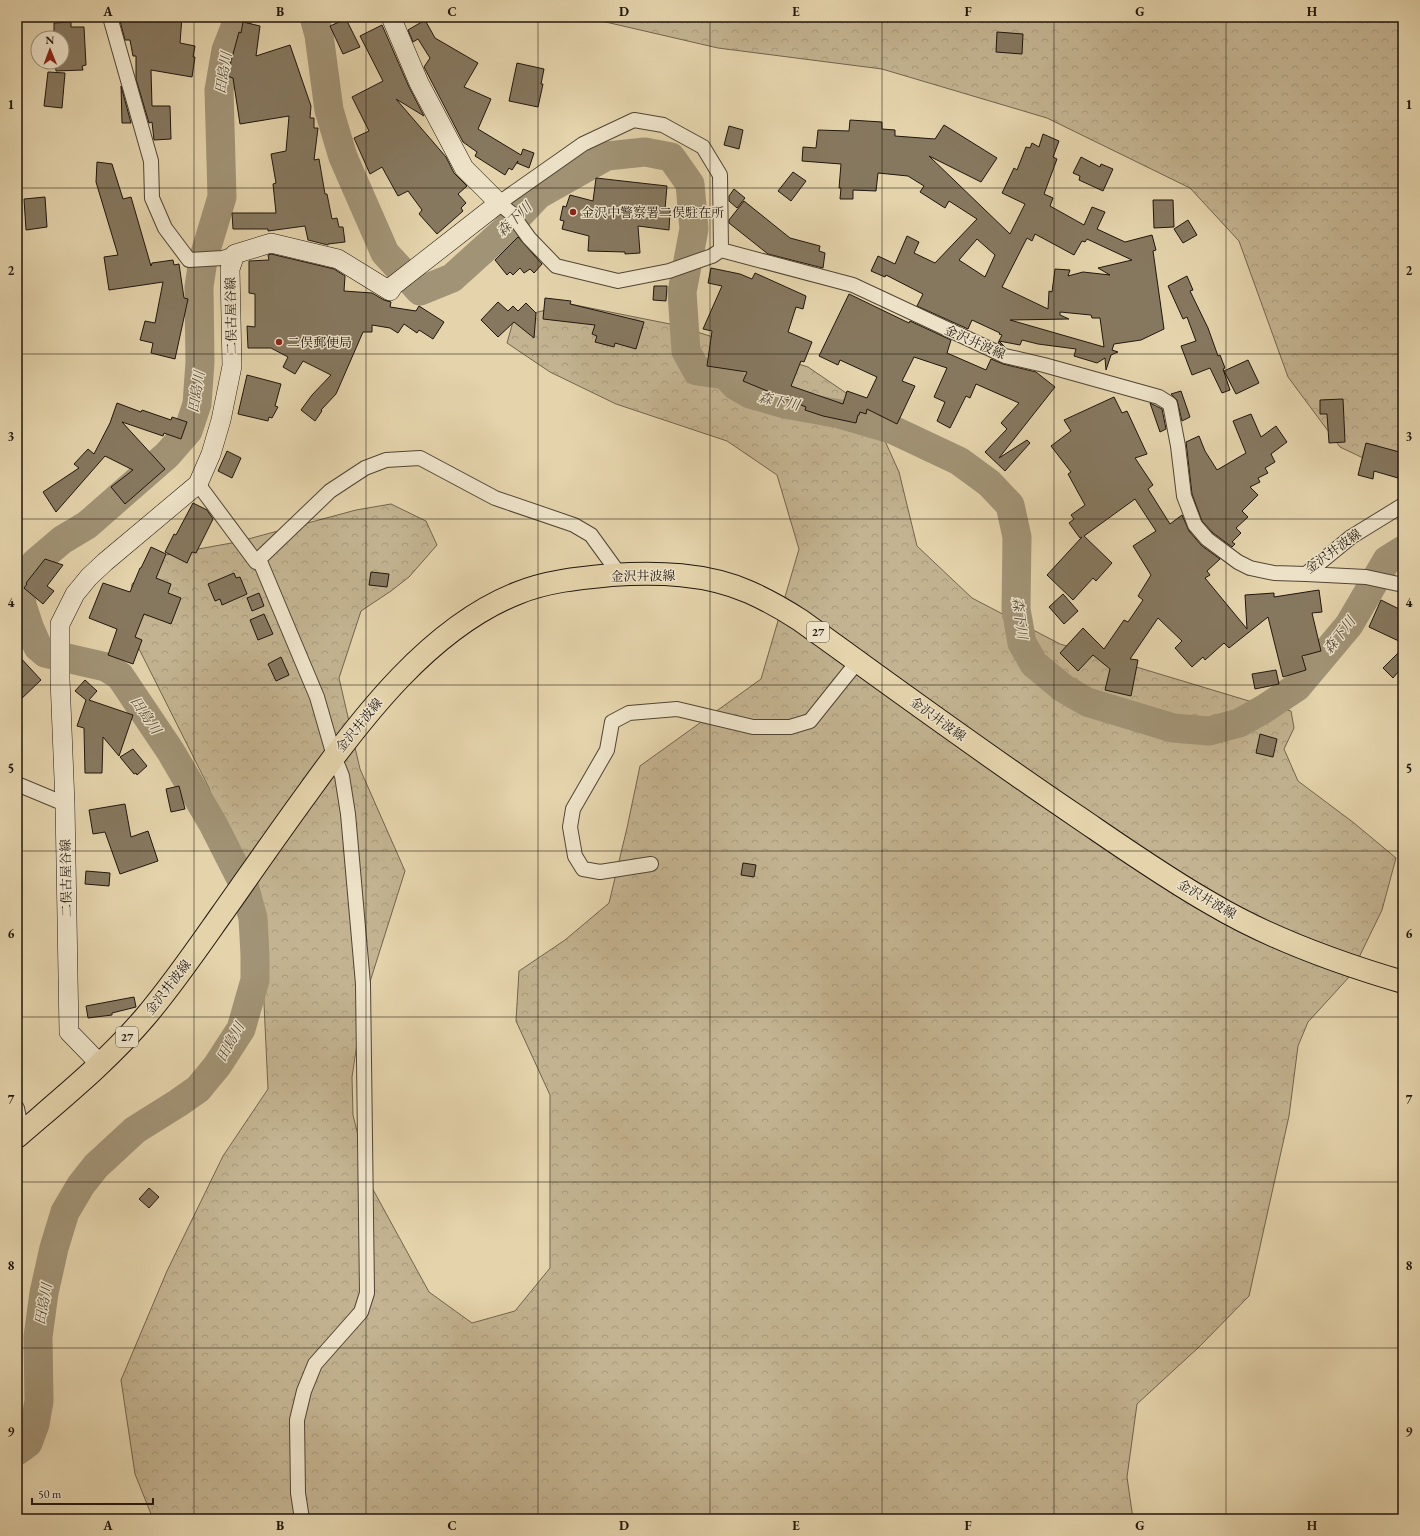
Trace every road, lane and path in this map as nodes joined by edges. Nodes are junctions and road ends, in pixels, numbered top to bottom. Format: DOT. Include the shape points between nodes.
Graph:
graph roads {
  1 [pos="110,17"];
  2 [pos="391,17"];
  3 [pos="505,208"];
  4 [pos="717,253"];
  5 [pos="229,256"];
  6 [pos="198,484"];
  7 [pos="1403,505"];
  8 [pos="259,559"];
  9 [pos="1306,574"];
  10 [pos="620,575"];
  11 [pos="1397,584"];
  12 [pos="858,661"];
  13 [pos="334,756"];
  14 [pos="17,784"];
  15 [pos="65,804"];
  16 [pos="651,864"];
  17 [pos="1403,982"];
  18 [pos="101,1065"];
  19 [pos="17,1108"];
  20 [pos="19,1135"];
  21 [pos="302,1519"];
  1 -- 5 [label="street" via="151,161 152,198 165,228 189,260"];
  2 -- 3 [label="main road" via="418,83 464,168"];
  3 -- 4 [label="street" via="556,266 618,281 669,271"];
  3 -- 4 [label="street" via="583,144 634,120 664,125 703,146 720,175"];
  3 -- 5 [label="main road" via="426,260 390,291 338,259 271,243"];
  4 -- 9 [label="street, 金沢井波線" via="853,285 1005,356 1159,397 1170,404 1184,496 1194,525 1207,539 1250,568 1274,573"];
  5 -- 6 [label="main road, 二俣古屋谷線" via="232,366 221,420 211,454"];
  6 -- 8 [label="street" via="256,562"];
  6 -- 15 [label="main road, 二俣古屋谷線" via="89,578 75,594 60,624"];
  7 -- 9 [label="street, 金沢井波線" via="1351,537"];
  8 -- 10 [label="street" via="330,491 365,468 386,460 420,458 495,498 574,525 591,535"];
  8 -- 13 [label="street" via="317,697"];
  9 -- 11 [label="street" via="1366,578"];
  10 -- 12 [label="main road, 金沢井波線 / 27" via="675,574 716,581 747,591 777,605"];
  10 -- 13 [label="main road, 金沢井波線 / 27" via="567,580 536,587 518,593 468,620 405,673 367,714"];
  12 -- 16 [label="street" via="810,721 790,726 753,727 677,709 629,713 612,722 607,750 573,809 570,827 575,856 583,869 600,872"];
  12 -- 17 [label="main road, 金沢井波線 / 27" via="1027,783 1213,904 1258,928 1312,951"];
  13 -- 18 [label="main road, 金沢井波線 / 27" via="146,1016"];
  13 -- 21 [label="street" via="342,776 348,814 363,984 367,1293 361,1312 315,1364 304,1391 297,1420 298,1493"];
  14 -- 15 [label="street"];
  15 -- 18 [label="main road, 二俣古屋谷線" via="69,1032"];
  18 -- 20 [label="main road, 金沢井波線 / 27"];
  19 -- 20 [label="street"];
}
